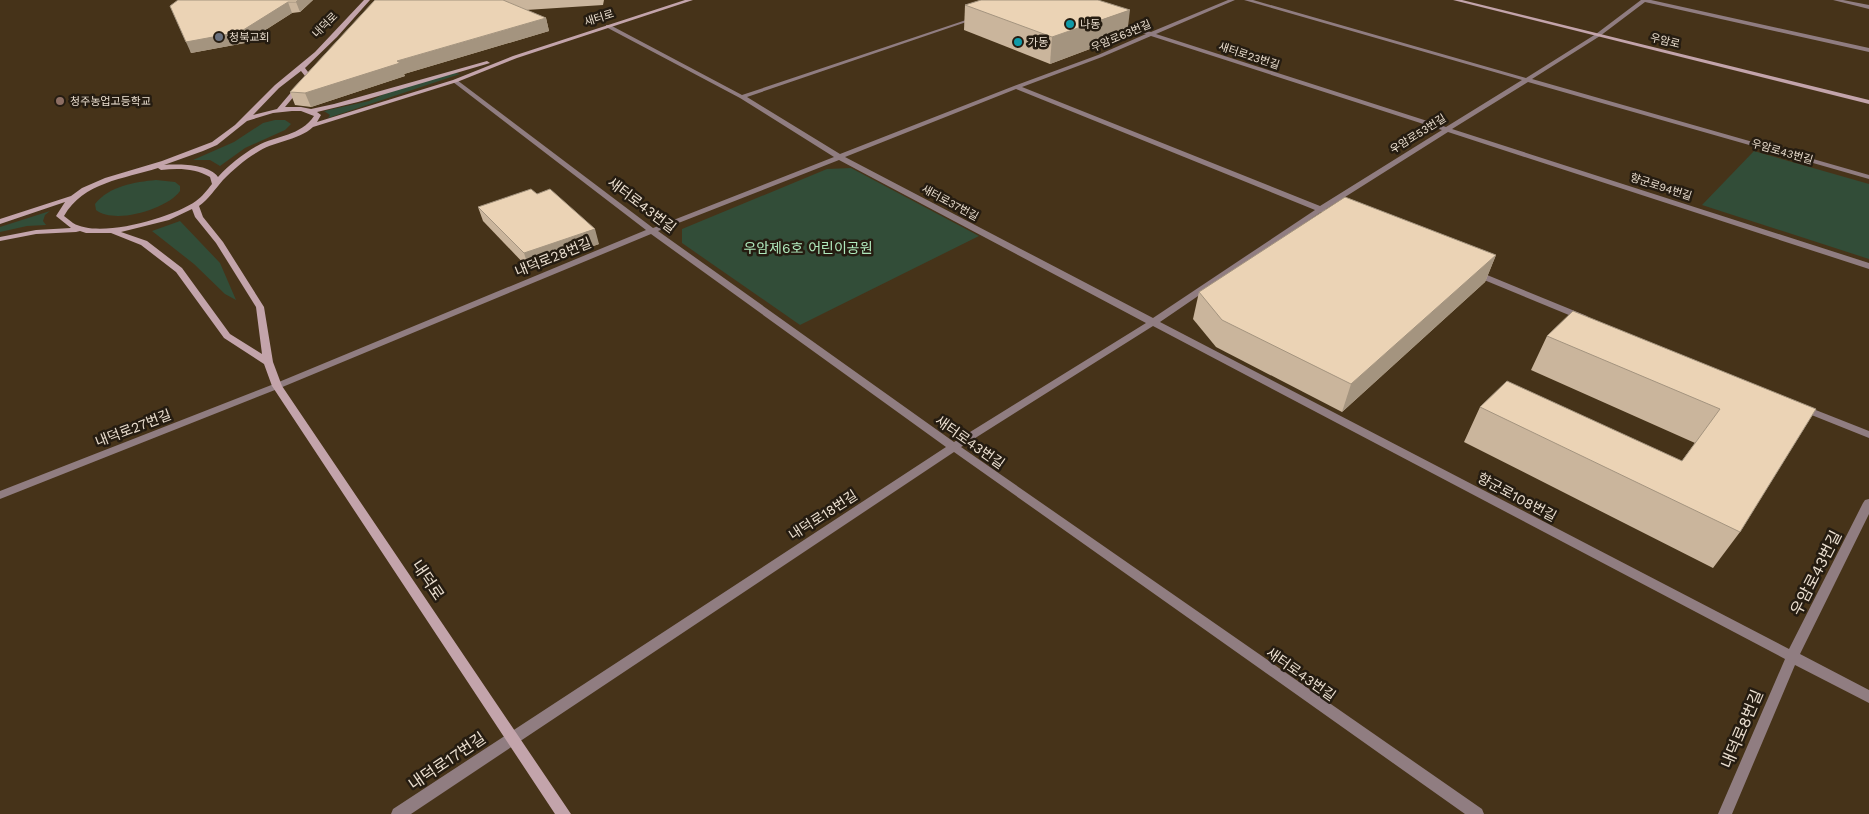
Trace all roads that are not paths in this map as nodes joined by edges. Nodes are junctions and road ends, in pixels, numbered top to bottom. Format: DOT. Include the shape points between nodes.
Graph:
graph roads {
  1 [pos="367,0"];
  2 [pos="690,0"];
  3 [pos="1232,0"];
  4 [pos="1247,0"];
  5 [pos="1456,0"];
  6 [pos="1644,0"];
  7 [pos="1836,0"];
  8 [pos="1869,7"];
  9 [pos="985,14"];
  10 [pos="1112,22"];
  11 [pos="608,26"];
  12 [pos="1150,34"];
  13 [pos="1598,35"];
  14 [pos="1869,50"];
  15 [pos="515,57"];
  16 [pos="301,68"];
  17 [pos="1528,79"];
  18 [pos="455,81"];
  19 [pos="1016,87"];
  20 [pos="742,97"];
  21 [pos="1869,102"];
  22 [pos="279,110"];
  23 [pos="312,111"];
  24 [pos="246,118"];
  25 [pos="314,125"];
  26 [pos="1446,130"];
  27 [pos="841,158"];
  28 [pos="143,170"];
  29 [pos="1869,177"];
  30 [pos="215,184"];
  31 [pos="76,196"];
  32 [pos="195,206"];
  33 [pos="1321,209"];
  34 [pos="1330,213"];
  35 [pos="0,222"];
  36 [pos="79,230"];
  37 [pos="110,230"];
  38 [pos="652,231"];
  39 [pos="0,239"];
  40 [pos="1869,266"];
  41 [pos="1465,268"];
  42 [pos="1590,320"];
  43 [pos="1152,323"];
  44 [pos="268,362"];
  45 [pos="277,386"];
  46 [pos="1797,406"];
  47 [pos="1869,435"];
  48 [pos="954,447"];
  49 [pos="0,494"];
  50 [pos="1869,503"];
  51 [pos="1792,657"];
  52 [pos="1869,697"];
  53 [pos="514,737"];
  54 [pos="398,814"];
  55 [pos="564,814"];
  56 [pos="1476,814"];
  57 [pos="1725,814"];
  1 -- 16 [label="street, 내덕로"];
  2 -- 11 [label="street, 새터로"];
  3 -- 12 [label="street, 우암로63번길"];
  4 -- 17 [label="street"];
  5 -- 13 [label="street, 우암로"];
  6 -- 13 [label="street, 우암로53번길"];
  6 -- 14 [label="street"];
  7 -- 8 [label="street"];
  9 -- 20 [label="street"];
  10 -- 12 [label="street, 새터로23번길"];
  11 -- 15 [label="street, 새터로"];
  11 -- 20 [label="street, 새터로37번길"];
  12 -- 19 [label="street, 우암로63번길"];
  12 -- 26 [label="street, 새터로23번길"];
  13 -- 17 [label="street, 우암로53번길"];
  13 -- 21 [label="street, 우암로"];
  15 -- 18 [label="street"];
  15 -- 23 [label="street" via="426,78 368,98"];
  16 -- 22 [label="street" via="308,76"];
  16 -- 24 [label="street, 내덕로"];
  17 -- 26 [label="street, 우암로53번길"];
  17 -- 29 [label="street, 우암로43번길"];
  18 -- 25 [label="street"];
  18 -- 38 [label="street, 새터로43번길"];
  19 -- 27 [label="street, 우암로63번길"];
  19 -- 33 [label="street"];
  20 -- 27 [label="street, 새터로37번길"];
  22 -- 23 [label="street"];
  22 -- 24 [label="street"];
  23 -- 25 [label="street" via="318,115"];
  24 -- 28 [label="street, 내덕로" via="223,138 203,149"];
  25 -- 30 [label="street" via="304,132 261,147"];
  26 -- 33 [label="street, 우암로53번길"];
  26 -- 40 [label="street, 향군로94번길"];
  27 -- 38 [label="street, 내덕로28번길"];
  27 -- 43 [label="street, 새터로37번길"];
  28 -- 30 [label="street" via="189,167 205,170 214,176"];
  28 -- 31 [label="street" via="94,185"];
  30 -- 32 [label="street" via="209,195"];
  31 -- 35 [label="street"];
  31 -- 36 [label="street" via="60,216 65,224"];
  32 -- 37 [label="street" via="149,224"];
  32 -- 44 [label="street, 내덕로" via="198,217 219,242 260,307"];
  33 -- 34 [label="street"];
  33 -- 43 [label="street, 우암로53번길"];
  36 -- 37 [label="street"];
  36 -- 39 [label="street" via="36,232"];
  37 -- 44 [label="street" via="144,243 179,270 227,336"];
  38 -- 45 [label="street, 내덕로28번길"];
  38 -- 48 [label="street, 새터로43번길"];
  41 -- 42 [label="street"];
  43 -- 48 [label="street, 내덕로18번길"];
  43 -- 51 [label="street, 향군로108번길"];
  44 -- 45 [label="street, 내덕로"];
  45 -- 49 [label="street, 내덕로27번길"];
  45 -- 53 [label="street, 내덕로"];
  46 -- 47 [label="street"];
  48 -- 53 [label="street, 내덕로18번길"];
  48 -- 56 [label="street, 새터로43번길"];
  50 -- 51 [label="street, 우암로43번길"];
  51 -- 52 [label="street, 향군로108번길"];
  51 -- 57 [label="street, 내덕로8번길"];
  53 -- 54 [label="street, 내덕로17번길"];
  53 -- 55 [label="street, 내덕로"];
}
